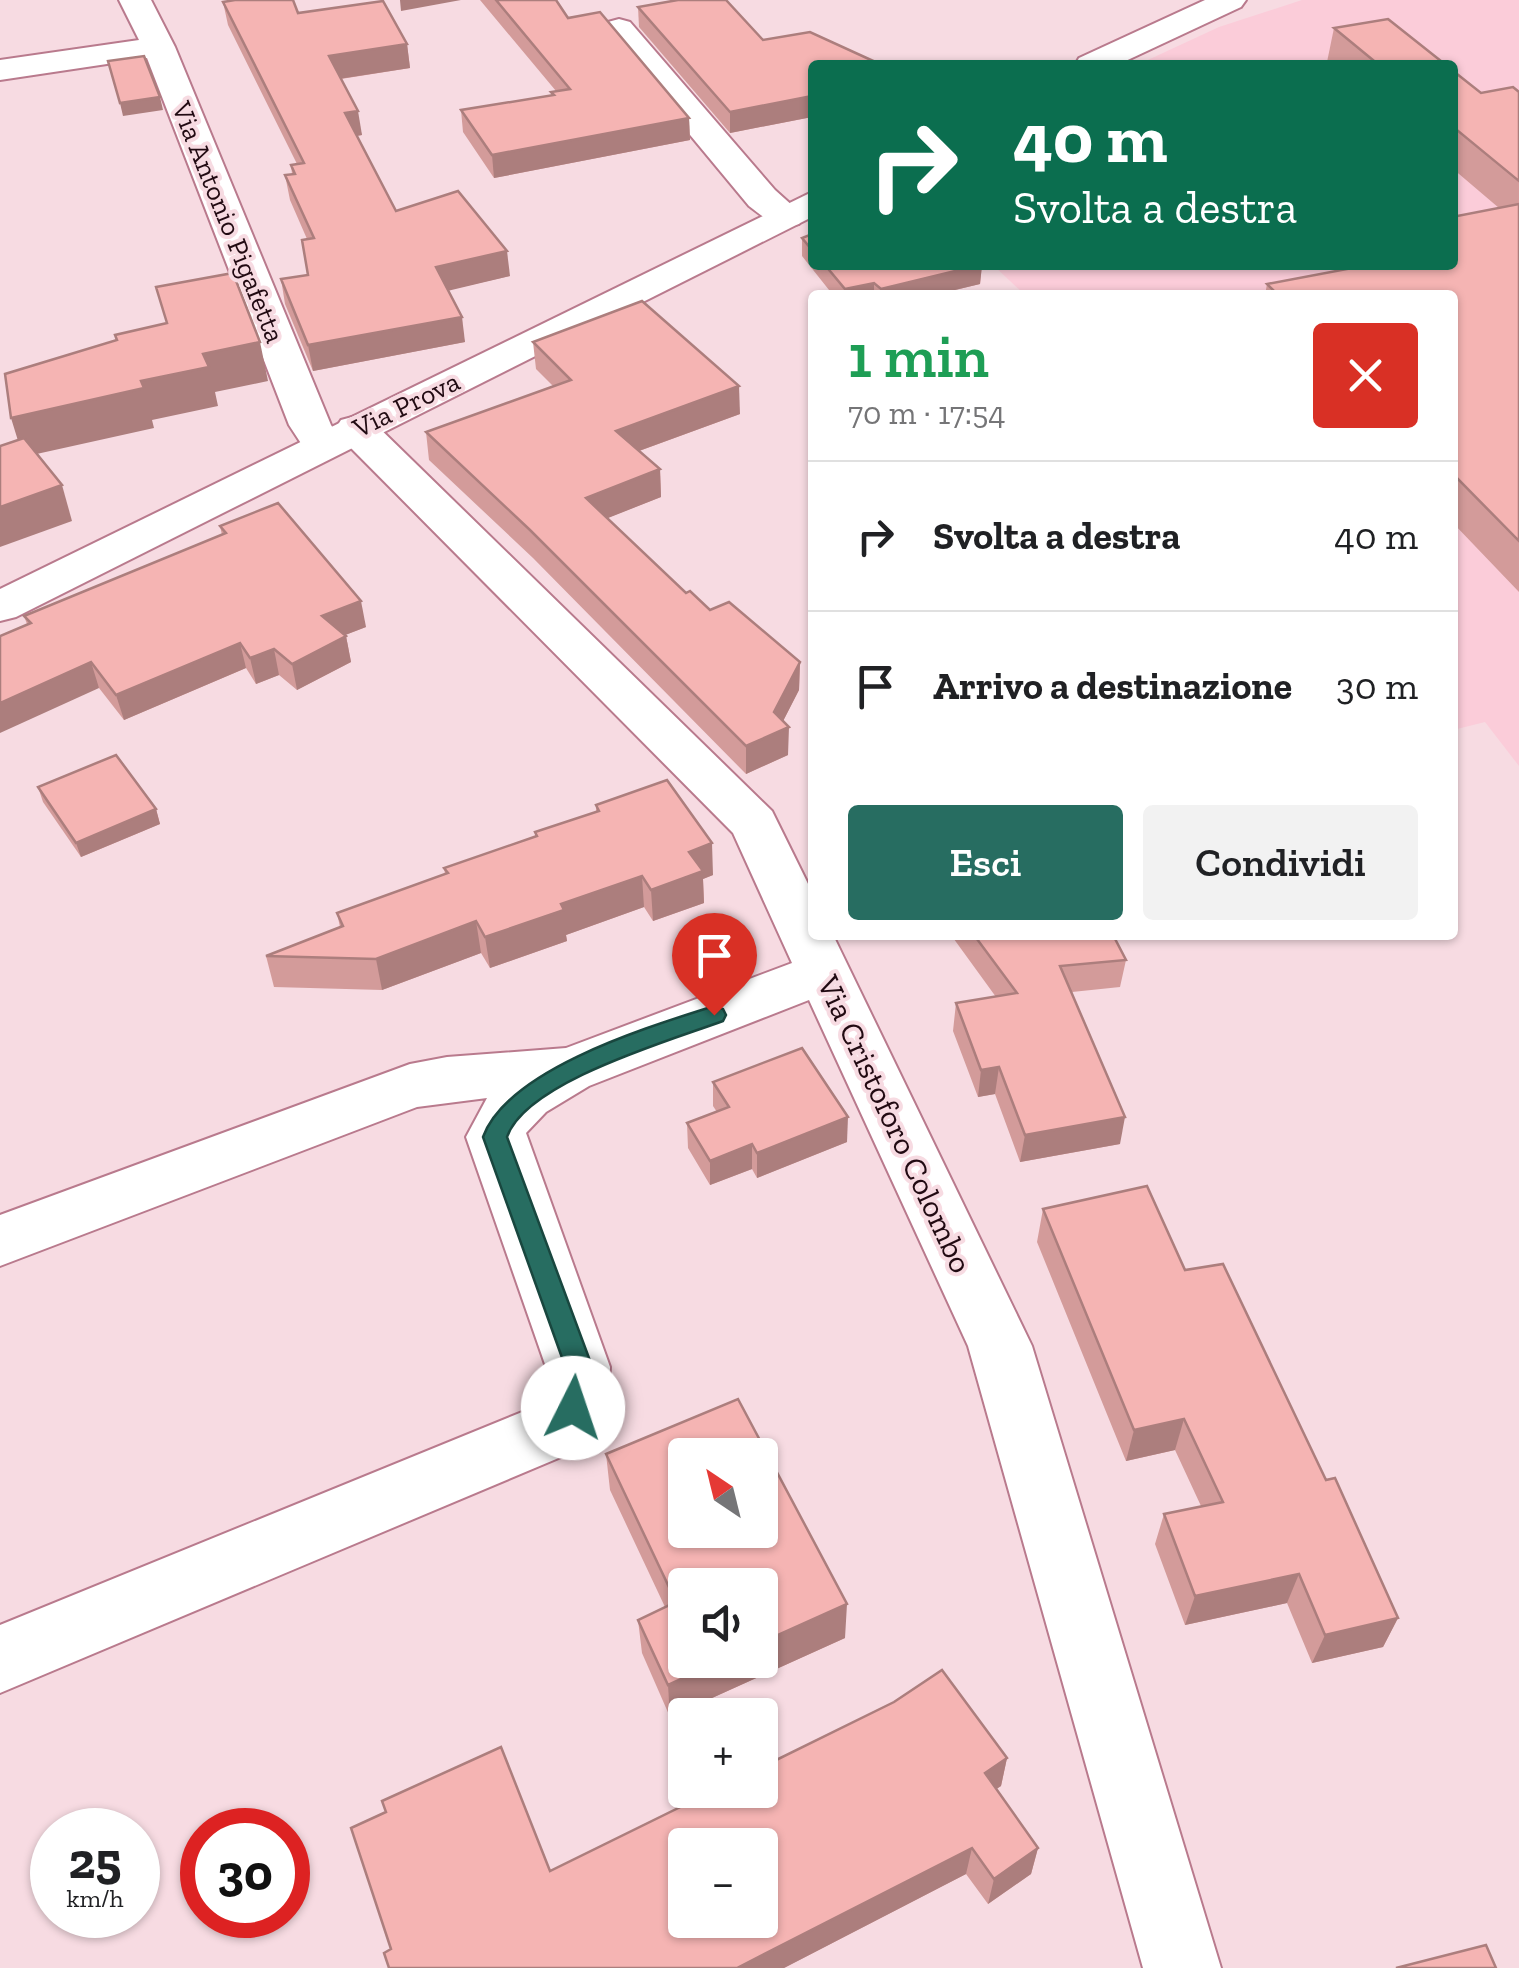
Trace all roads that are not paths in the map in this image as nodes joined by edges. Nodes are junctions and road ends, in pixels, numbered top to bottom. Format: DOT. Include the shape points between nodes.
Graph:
graph roads {
  1 [pos="135,0"];
  2 [pos="1230,0"];
  3 [pos="619,29"];
  4 [pos="160,47"];
  5 [pos="1102,60"];
  6 [pos="0,70"];
  7 [pos="799,209"];
  8 [pos="339,437"];
  9 [pos="0,607"];
  10 [pos="808,939"];
  11 [pos="808,940"];
  12 [pos="824,973"];
  13 [pos="569,1070"];
  14 [pos="446,1079"];
  15 [pos="495,1137"];
  16 [pos="0,1242"];
  17 [pos="0,1660"];
  18 [pos="1182,1968"];
  1 -- 4 [label="street, Via Antonio Pigafetta"];
  2 -- 5 [label="street"];
  3 -- 7 [label="street" via="762,198"];
  4 -- 6 [label="street"];
  4 -- 8 [label="street, Via Antonio Pigafetta" via="310,425"];
  7 -- 8 [label="street, Via Prova"];
  8 -- 9 [label="street, Via Prova"];
  8 -- 10 [label="street, Via Cristoforo Colombo" via="754,824"];
  11 -- 12 [label="street, Via Cristoforo Colombo"];
  12 -- 13 [label="street"];
  12 -- 18 [label="street, Via Cristoforo Colombo" via="1000,1346"];
  13 -- 14 [label="street"];
  13 -- 15 [label="street" via="526,1096"];
  14 -- 15 [label="street" via="470,1097"];
  14 -- 16 [label="street" via="410,1086"];
  15 -- 17 [label="street" via="578,1366 573,1408 550,1431"];
}
